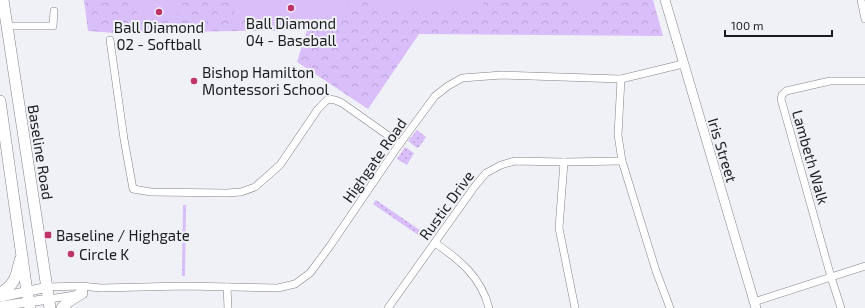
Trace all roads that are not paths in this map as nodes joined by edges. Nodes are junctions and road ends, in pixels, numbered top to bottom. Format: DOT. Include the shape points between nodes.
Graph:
graph roads {
  1 [pos="3,0"];
  2 [pos="665,0"];
  3 [pos="861,0"];
  4 [pos="54,11"];
  5 [pos="865,19"];
  6 [pos="7,26"];
  7 [pos="110,40"];
  8 [pos="683,64"];
  9 [pos="621,79"];
  10 [pos="865,81"];
  11 [pos="0,101"];
  12 [pos="400,144"];
  13 [pos="622,161"];
  14 [pos="564,162"];
  15 [pos="435,243"];
  16 [pos="22,251"];
  17 [pos="865,266"];
  18 [pos="831,277"];
  19 [pos="48,287"];
  20 [pos="227,287"];
  21 [pos="100,288"];
  22 [pos="0,293"];
  23 [pos="82,293"];
  24 [pos="0,297"];
  25 [pos="29,301"];
  26 [pos="50,304"];
  27 [pos="755,305"];
  28 [pos="0,306"];
  29 [pos="62,308"];
  30 [pos="228,308"];
  31 [pos="388,308"];
  32 [pos="489,308"];
  33 [pos="574,308"];
  34 [pos="670,308"];
  35 [pos="841,308"];
  1 -- 6 [label="main road, Baseline Road"];
  2 -- 8 [label="street, Iris Street"];
  3 -- 5 [label="street"];
  4 -- 6 [label="street" via="53,26"];
  6 -- 19 [label="main road, Baseline Road"];
  7 -- 12 [label="street" via="133,189 151,192 227,193 255,188 280,165 318,108 328,99 342,103"];
  8 -- 9 [label="street, Highgate Road"];
  8 -- 27 [label="street, Iris Street"];
  9 -- 12 [label="street, Highgate Road" via="502,75 462,78 435,96"];
  9 -- 13 [label="street" via="618,135"];
  10 -- 18 [label="street, Lambeth Walk" via="830,81 786,91 781,99"];
  11 -- 16 [label="main road"];
  12 -- 20 [label="street, Highgate Road" via="310,273 295,284 278,288"];
  13 -- 14 [label="street, Rustic Drive"];
  13 -- 34 [label="street"];
  14 -- 15 [label="street, Rustic Drive" via="515,161 486,173"];
  14 -- 33 [label="street" via="559,228"];
  15 -- 31 [label="street, Rustic Drive"];
  15 -- 32 [label="street" via="470,270 486,297"];
  16 -- 22 [label="main road" via="16,278"];
  16 -- 25 [label="main road"];
  17 -- 18 [label="street"];
  18 -- 27 [label="street"];
  18 -- 35 [label="street, Lambeth Walk"];
  19 -- 21 [label="street, Highgate Road"];
  19 -- 25 [label="street"];
  19 -- 26 [label="main road, Baseline Road"];
  20 -- 21 [label="street, Highgate Road"];
  20 -- 30 [label="street"];
  21 -- 23 [label="street, Highgate Road"];
  23 -- 26 [label="street, Highgate Road"];
  23 -- 29 [label="main road"];
  24 -- 25 [label="street"];
  25 -- 26 [label="street"];
  25 -- 28 [label="street"];
}
